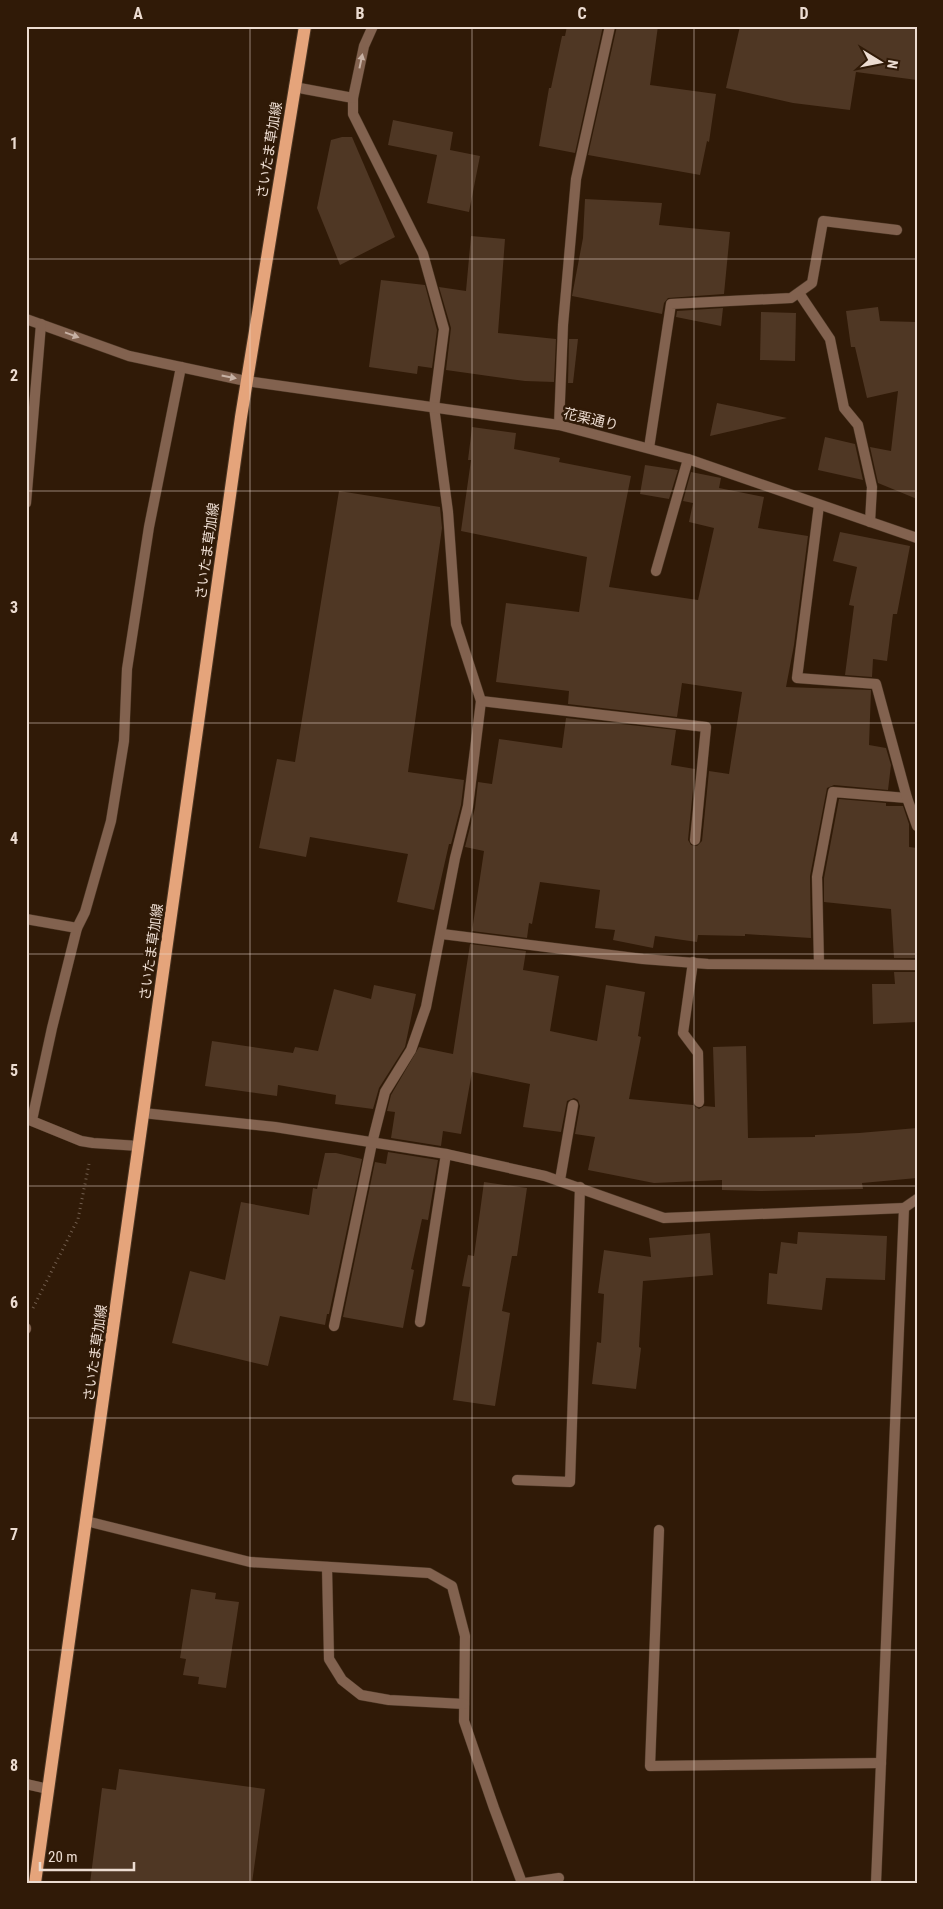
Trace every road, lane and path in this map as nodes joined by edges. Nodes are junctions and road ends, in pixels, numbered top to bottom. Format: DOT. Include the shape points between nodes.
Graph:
graph roads {
  1 [pos="305,26"];
  2 [pos="373,26"];
  3 [pos="610,26"];
  4 [pos="294,87"];
  5 [pos="354,98"];
  6 [pos="897,230"];
  7 [pos="799,293"];
  8 [pos="26,319"];
  9 [pos="41,324"];
  10 [pos="180,368"];
  11 [pos="246,381"];
  12 [pos="434,407"];
  13 [pos="559,425"];
  14 [pos="650,448"];
  15 [pos="688,459"];
  16 [pos="26,503"];
  17 [pos="819,505"];
  18 [pos="870,522"];
  19 [pos="917,538"];
  20 [pos="656,571"];
  21 [pos="482,701"];
  22 [pos="907,798"];
  23 [pos="917,826"];
  24 [pos="695,840"];
  25 [pos="26,918"];
  26 [pos="77,928"];
  27 [pos="442,934"];
  28 [pos="692,962"];
  29 [pos="819,964"];
  30 [pos="917,965"];
  31 [pos="699,1102"];
  32 [pos="573,1105"];
  33 [pos="143,1113"];
  34 [pos="29,1120"];
  35 [pos="372,1143"];
  36 [pos="93,1144"];
  37 [pos="138,1146"];
  38 [pos="446,1154"];
  39 [pos="560,1180"];
  40 [pos="580,1187"];
  41 [pos="917,1199"];
  42 [pos="904,1208"];
  43 [pos="30,1314"];
  44 [pos="420,1322"];
  45 [pos="334,1326"];
  46 [pos="517,1480"];
  47 [pos="86,1521"];
  48 [pos="659,1530"];
  49 [pos="327,1567"];
  50 [pos="464,1704"];
  51 [pos="880,1763"];
  52 [pos="26,1784"];
  53 [pos="48,1789"];
  54 [pos="559,1878"];
  55 [pos="35,1883"];
  56 [pos="524,1883"];
  57 [pos="876,1883"];
  1 -- 4 [label="main road, さいたま草加線"];
  5 -- 2 [label="street, one-way" via="364,46"];
  3 -- 13 [label="street" via="576,179 563,325"];
  4 -- 5 [label="street"];
  4 -- 11 [label="main road, さいたま草加線"];
  5 -- 12 [label="street" via="353,114 423,254 444,329"];
  6 -- 7 [label="street" via="823,221 812,283"];
  7 -- 14 [label="street" via="791,298 671,304"];
  7 -- 18 [label="street" via="830,339 844,408 858,425 872,487"];
  8 -- 9 [label="street, 花栗通り"];
  9 -- 10 [label="street, 花栗通り, one-way" via="129,356"];
  9 -- 16 [label="street"];
  10 -- 11 [label="street, 花栗通り, one-way"];
  10 -- 26 [label="street" via="149,527 127,669 124,741 111,821 85,912"];
  11 -- 12 [label="street, 花栗通り"];
  11 -- 33 [label="main road, さいたま草加線"];
  12 -- 13 [label="street, 花栗通り"];
  12 -- 21 [label="street" via="448,512 456,624"];
  13 -- 14 [label="street, 花栗通り"];
  14 -- 15 [label="street, 花栗通り"];
  15 -- 17 [label="street, 花栗通り"];
  15 -- 20 [label="street"];
  17 -- 18 [label="street, 花栗通り"];
  17 -- 22 [label="street" via="798,678 876,684"];
  18 -- 19 [label="street, 花栗通り"];
  21 -- 24 [label="street" via="706,726"];
  21 -- 27 [label="street" via="468,806"];
  22 -- 23 [label="street"];
  22 -- 29 [label="street" via="833,792 817,877"];
  25 -- 26 [label="street"];
  26 -- 34 [label="street"];
  27 -- 28 [label="street"];
  27 -- 35 [label="street" via="426,1008 411,1050 385,1092"];
  28 -- 29 [label="street"];
  28 -- 31 [label="street" via="683,1033 698,1053"];
  29 -- 30 [label="street"];
  32 -- 39 [label="street"];
  33 -- 35 [label="street" via="275,1127"];
  33 -- 37 [label="main road, さいたま草加線"];
  34 -- 36 [label="street"];
  35 -- 38 [label="street"];
  35 -- 45 [label="street"];
  36 -- 37 [label="street"];
  36 -- 43 [label="path" via="78,1219"];
  37 -- 47 [label="main road, さいたま草加線"];
  38 -- 39 [label="street"];
  38 -- 44 [label="street"];
  39 -- 40 [label="street"];
  40 -- 42 [label="street" via="664,1218"];
  40 -- 46 [label="street" via="570,1482"];
  41 -- 42 [label="street"];
  42 -- 51 [label="street"];
  47 -- 49 [label="street" via="250,1562"];
  47 -- 53 [label="main road, さいたま草加線"];
  48 -- 51 [label="street" via="650,1766"];
  49 -- 50 [label="street" via="329,1659 342,1680 360,1695"];
  49 -- 50 [label="street" via="429,1573 452,1586 465,1636"];
  50 -- 56 [label="street" via="464,1721"];
  51 -- 57 [label="street"];
  52 -- 53 [label="street"];
  53 -- 55 [label="main road, さいたま草加線"];
  54 -- 56 [label="street"];
}
